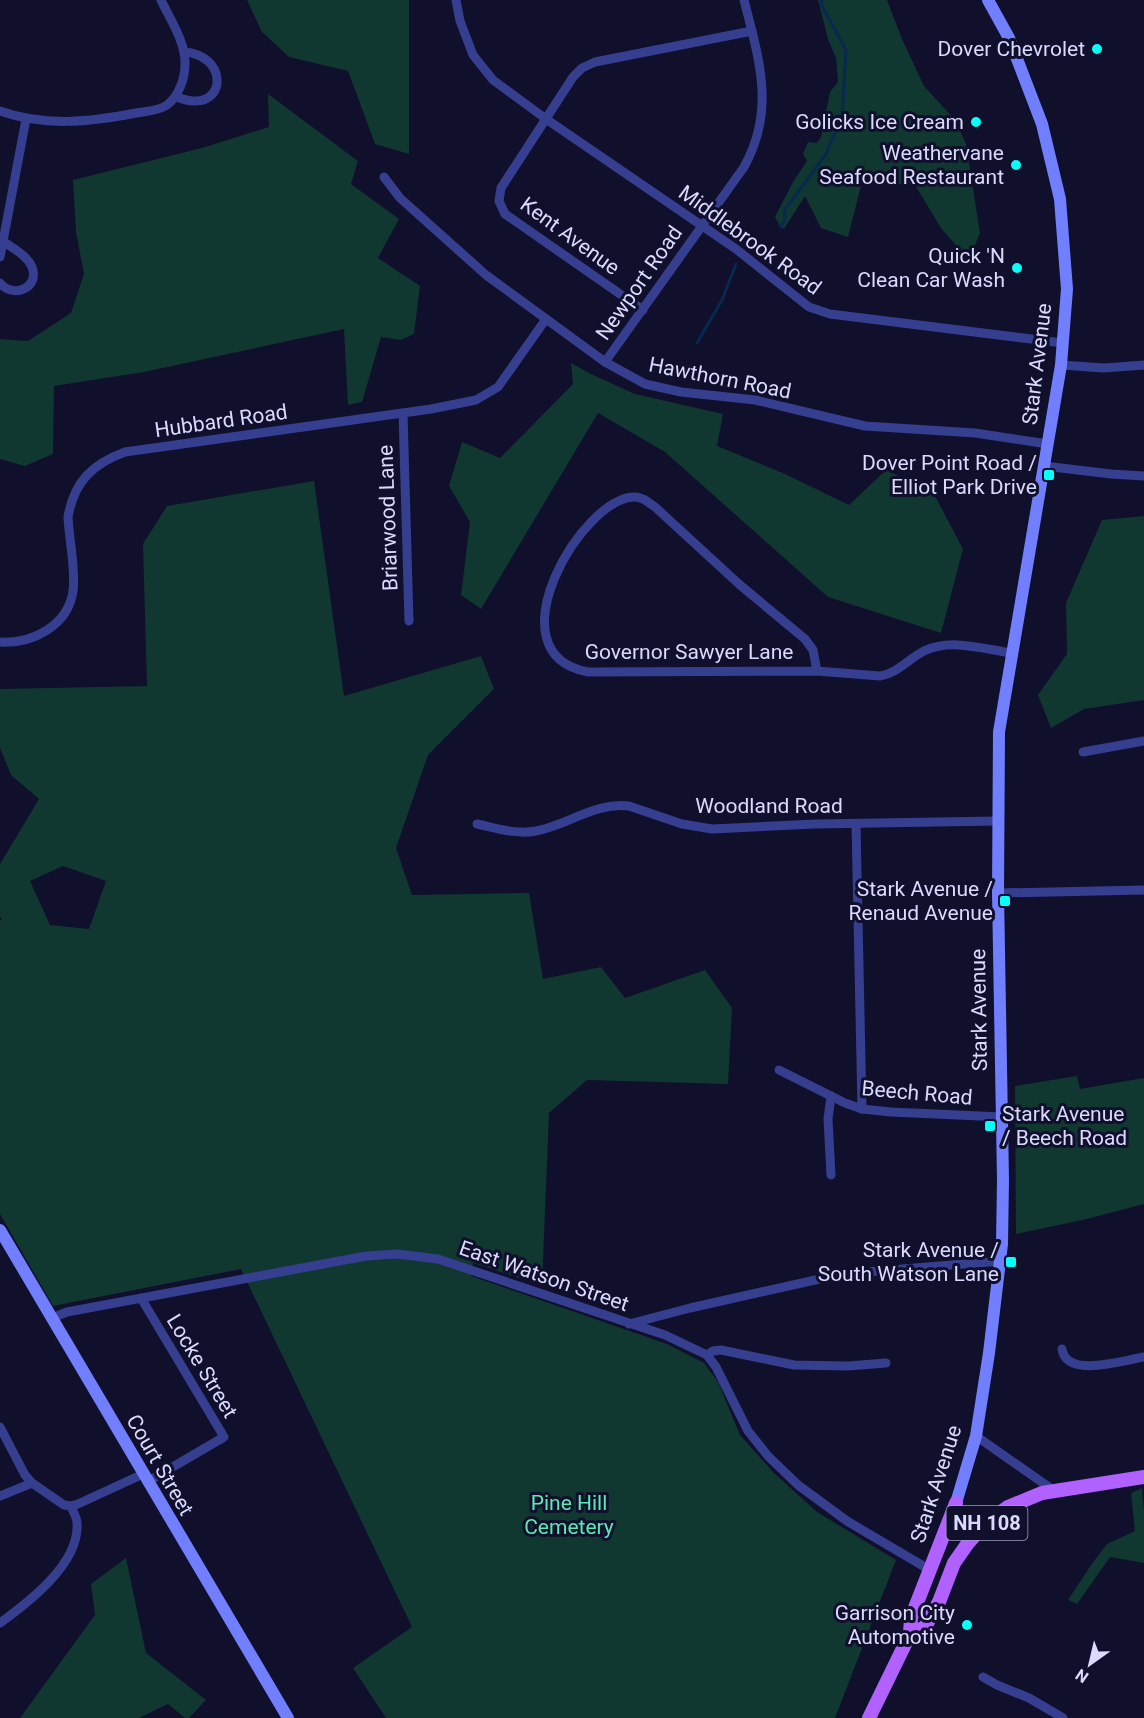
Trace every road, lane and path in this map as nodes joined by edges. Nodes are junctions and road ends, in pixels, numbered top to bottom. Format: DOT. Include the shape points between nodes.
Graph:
graph roads {
  1 [pos="161,0"];
  2 [pos="456,0"];
  3 [pos="744,0"];
  4 [pos="988,0"];
  5 [pos="752,31"];
  6 [pos="184,52"];
  7 [pos="175,97"];
  8 [pos="0,111"];
  9 [pos="26,119"];
  10 [pos="546,119"];
  11 [pos="384,177"];
  12 [pos="701,225"];
  13 [pos="3,241"];
  14 [pos="0,257"];
  15 [pos="0,283"];
  16 [pos="643,310"];
  17 [pos="546,319"];
  18 [pos="1063,343"];
  19 [pos="606,362"];
  20 [pos="1061,365"];
  21 [pos="1144,365"];
  22 [pos="403,413"];
  23 [pos="1048,444"];
  24 [pos="1044,466"];
  25 [pos="1144,476"];
  26 [pos="409,621"];
  27 [pos="0,642"];
  28 [pos="1011,653"];
  29 [pos="817,671"];
  30 [pos="1144,741"];
  31 [pos="1083,752"];
  32 [pos="998,821"];
  33 [pos="477,824"];
  34 [pos="856,824"];
  35 [pos="1144,890"];
  36 [pos="998,893"];
  37 [pos="779,1070"];
  38 [pos="831,1096"];
  39 [pos="862,1109"];
  40 [pos="1002,1117"];
  41 [pos="831,1175"];
  42 [pos="0,1230"];
  43 [pos="3,1243"];
  44 [pos="1001,1261"];
  45 [pos="141,1298"];
  46 [pos="52,1318"];
  47 [pos="629,1324"];
  48 [pos="1062,1349"];
  49 [pos="707,1355"];
  50 [pos="1144,1357"];
  51 [pos="886,1363"];
  52 [pos="0,1427"];
  53 [pos="976,1436"];
  54 [pos="1144,1477"];
  55 [pos="145,1478"];
  56 [pos="32,1483"];
  57 [pos="1053,1491"];
  58 [pos="0,1496"];
  59 [pos="957,1503"];
  60 [pos="70,1506"];
  61 [pos="930,1570"];
  62 [pos="946,1584"];
  63 [pos="2,1620"];
  64 [pos="910,1634"];
  65 [pos="983,1677"];
  66 [pos="288,1718"];
  67 [pos="869,1718"];
  68 [pos="1062,1718"];
  1 -- 6 [label="street"];
  2 -- 10 [label="street, Middlebrook Road" via="464,36 479,64 506,91"];
  3 -- 5 [label="street, Newport Road"];
  4 -- 18 [label="main road, Stark Avenue" via="1010,38 1033,96 1060,199 1067,289"];
  5 -- 10 [label="street" via="588,64 577,72"];
  5 -- 12 [label="street, Newport Road" via="763,104 758,139 744,167"];
  6 -- 7 [label="street" via="183,80"];
  6 -- 7 [label="street" via="203,56 212,63 217,82 214,91 202,100"];
  7 -- 9 [label="street" via="159,108 97,120"];
  8 -- 9 [label="street"];
  9 -- 13 [label="street"];
  10 -- 12 [label="street, Middlebrook Road"];
  10 -- 16 [label="street, Kent Avenue" via="504,183 501,208"];
  11 -- 17 [label="street, Hawthorn Road" via="400,198 464,256"];
  12 -- 16 [label="street, Newport Road"];
  12 -- 18 [label="street, Middlebrook Road" via="819,311"];
  13 -- 14 [label="street"];
  13 -- 15 [label="street" via="24,256 33,273 30,284 20,291 8,290"];
  16 -- 19 [label="street, Newport Road"];
  17 -- 19 [label="street, Hawthorn Road"];
  17 -- 22 [label="street, Hubbard Road" via="505,378 489,394 465,403"];
  18 -- 20 [label="main road, Stark Avenue"];
  19 -- 23 [label="street, Hawthorn Road" via="636,380 670,391 754,400 875,427 975,433"];
  20 -- 21 [label="street"];
  20 -- 23 [label="main road, Stark Avenue"];
  22 -- 26 [label="street, Briarwood Lane"];
  22 -- 27 [label="street, Hubbard Road" via="125,452 105,459 89,472 70,505 73,583 63,615 39,635"];
  23 -- 24 [label="main road, Stark Avenue"];
  24 -- 25 [label="street"];
  24 -- 28 [label="main road, Stark Avenue"];
  28 -- 29 [label="street, Governor Sawyer Lane" via="945,644 925,651 890,674"];
  28 -- 32 [label="main road, Stark Avenue" via="999,732"];
  29 -- 29 [label="street, Governor Sawyer Lane" via="645,674 576,670 551,648 544,626 546,600 563,562 602,512 620,500 642,498 805,639 813,651"];
  30 -- 31 [label="street"];
  32 -- 34 [label="street, Woodland Road"];
  32 -- 36 [label="main road, Stark Avenue"];
  33 -- 34 [label="street, Woodland Road" via="510,831 537,831 619,805 701,829"];
  34 -- 39 [label="street"];
  35 -- 36 [label="street"];
  36 -- 40 [label="main road, Stark Avenue"];
  37 -- 38 [label="street, Beech Road"];
  38 -- 39 [label="street, Beech Road"];
  38 -- 41 [label="street, Beech Road"];
  39 -- 40 [label="street, Beech Road"];
  40 -- 44 [label="main road, Stark Avenue"];
  42 -- 43 [label="main road, Court Street"];
  43 -- 46 [label="main road, Court Street"];
  44 -- 47 [label="street" via="842,1274"];
  44 -- 53 [label="main road, Stark Avenue"];
  45 -- 46 [label="street, East Watson Street"];
  45 -- 47 [label="street, East Watson Street" via="366,1256 397,1254 438,1259"];
  45 -- 55 [label="street, Locke Street" via="224,1437"];
  46 -- 55 [label="main road, Court Street"];
  47 -- 49 [label="street, East Watson Street" via="665,1335"];
  48 -- 50 [label="street" via="1068,1360 1083,1366"];
  49 -- 51 [label="street" via="721,1350 794,1365"];
  49 -- 61 [label="street" via="748,1431 782,1471 829,1510"];
  52 -- 56 [label="street"];
  53 -- 57 [label="street"];
  53 -- 59 [label="main road, Stark Avenue"];
  54 -- 57 [label="main road, NH 108"];
  55 -- 60 [label="street"];
  55 -- 66 [label="main road, Court Street"];
  56 -- 58 [label="street"];
  56 -- 60 [label="street"];
  57 -- 62 [label="main road, NH 108" via="1019,1501 987,1522 954,1563"];
  59 -- 61 [label="main road, Stark Avenue"];
  60 -- 63 [label="street" via="77,1524 68,1558 38,1593"];
  61 -- 62 [label="main road"];
  61 -- 64 [label="main road, Stark Avenue" via="911,1618"];
  62 -- 64 [label="main road, NH 108" via="926,1627"];
  64 -- 67 [label="main road, NH 108"];
  65 -- 68 [label="street"];
}
